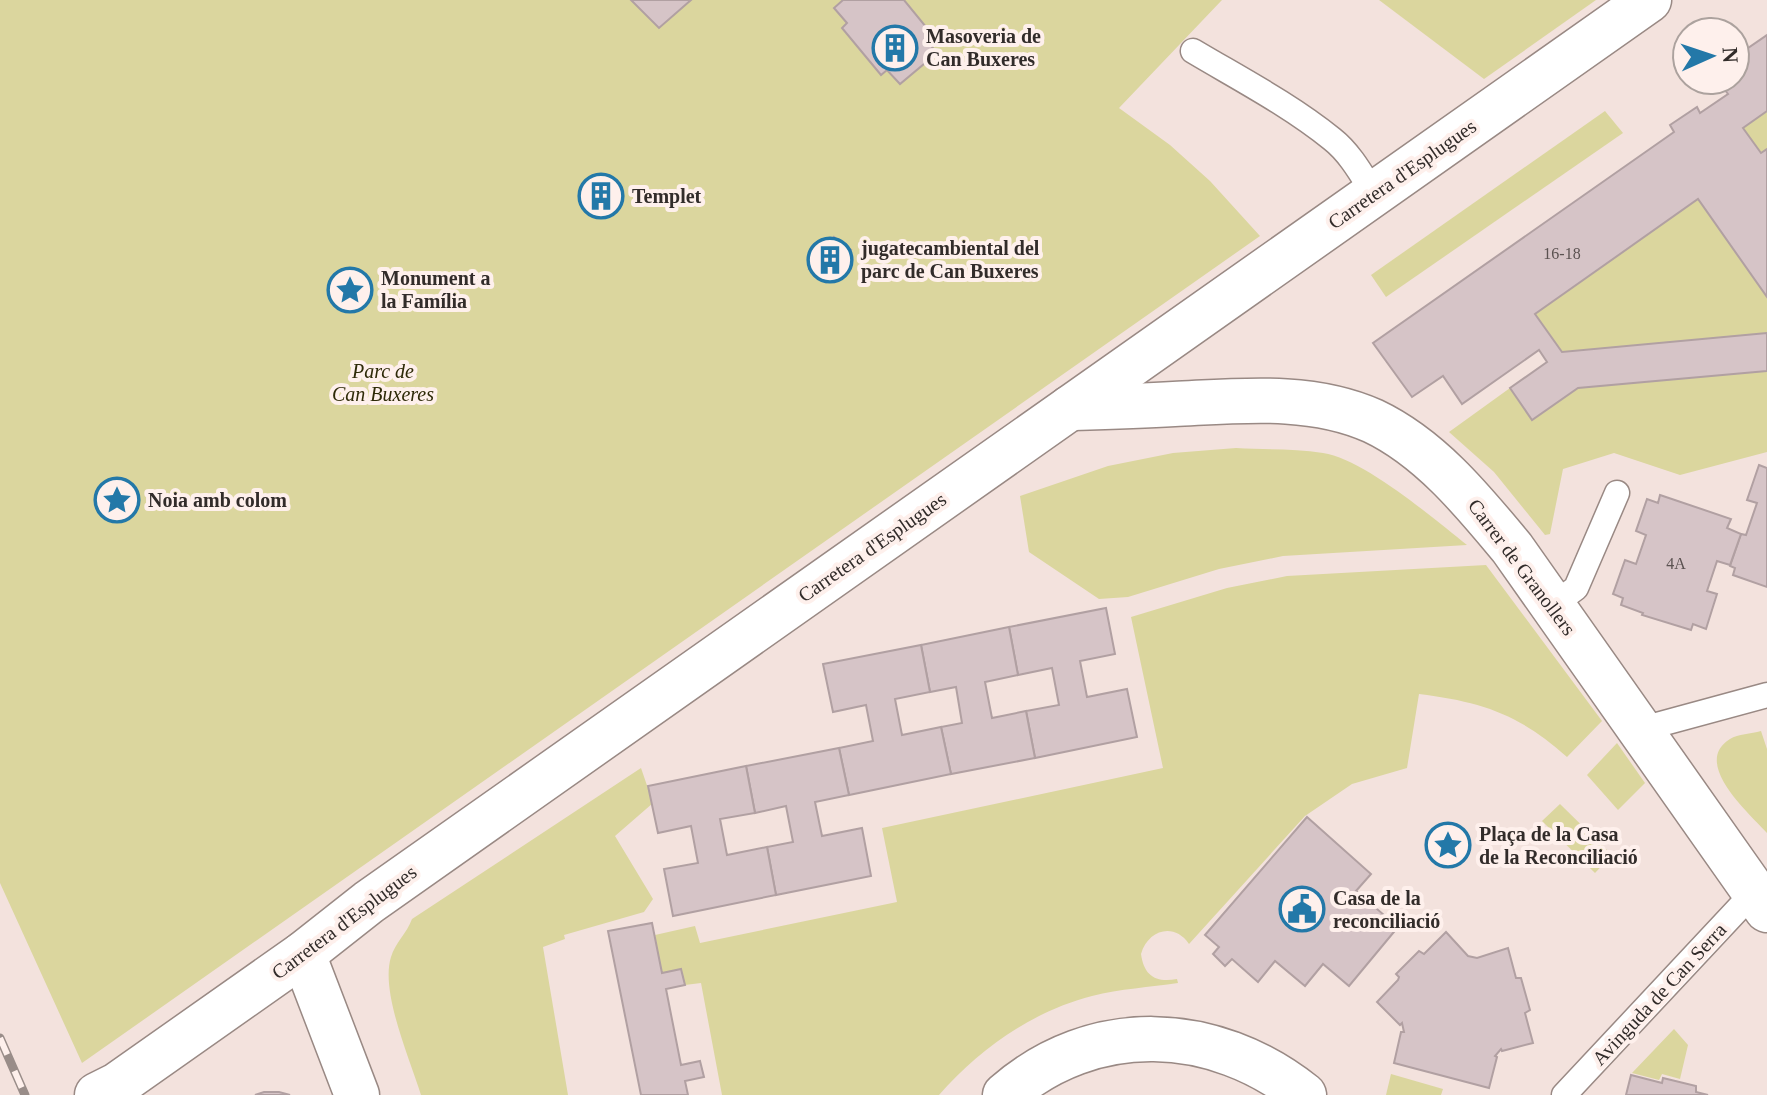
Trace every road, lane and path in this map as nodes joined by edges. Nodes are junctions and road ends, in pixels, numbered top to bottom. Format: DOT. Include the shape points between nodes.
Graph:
graph roads {
  1 [pos="1649,0"];
  2 [pos="1193,51"];
  3 [pos="1374,194"];
  4 [pos="1070,408"];
  5 [pos="1617,493"];
  6 [pos="1553,605"];
  7 [pos="1767,695"];
  8 [pos="1642,729"];
  9 [pos="1761,901"];
  10 [pos="303,954"];
  11 [pos="97,1095"];
  12 [pos="357,1095"];
  13 [pos="1005,1095"];
  14 [pos="1304,1095"];
  15 [pos="1564,1095"];
  1 -- 3 [label="street, Carretera d'Esplugues"];
  2 -- 3 [label="lane" via="1334,140"];
  3 -- 4 [label="street, Carretera d'Esplugues"];
  4 -- 6 [label="street, Carrer de Granollers" via="1283,400 1371,420 1425,456 1469,497"];
  4 -- 10 [label="street, Carretera d'Esplugues" via="369,902"];
  5 -- 6 [label="lane" via="1576,588"];
  6 -- 8 [label="street, Carrer de Granollers"];
  7 -- 8 [label="lane"];
  8 -- 9 [label="street, Carrer de Granollers"];
  9 -- 15 [label="lane, Avinguda de Can Serra"];
  10 -- 11 [label="street, Carretera d'Esplugues"];
  10 -- 12 [label="street"];
  13 -- 14 [label="street" via="1067,1055 1132,1039 1169,1039 1241,1057"];
}
